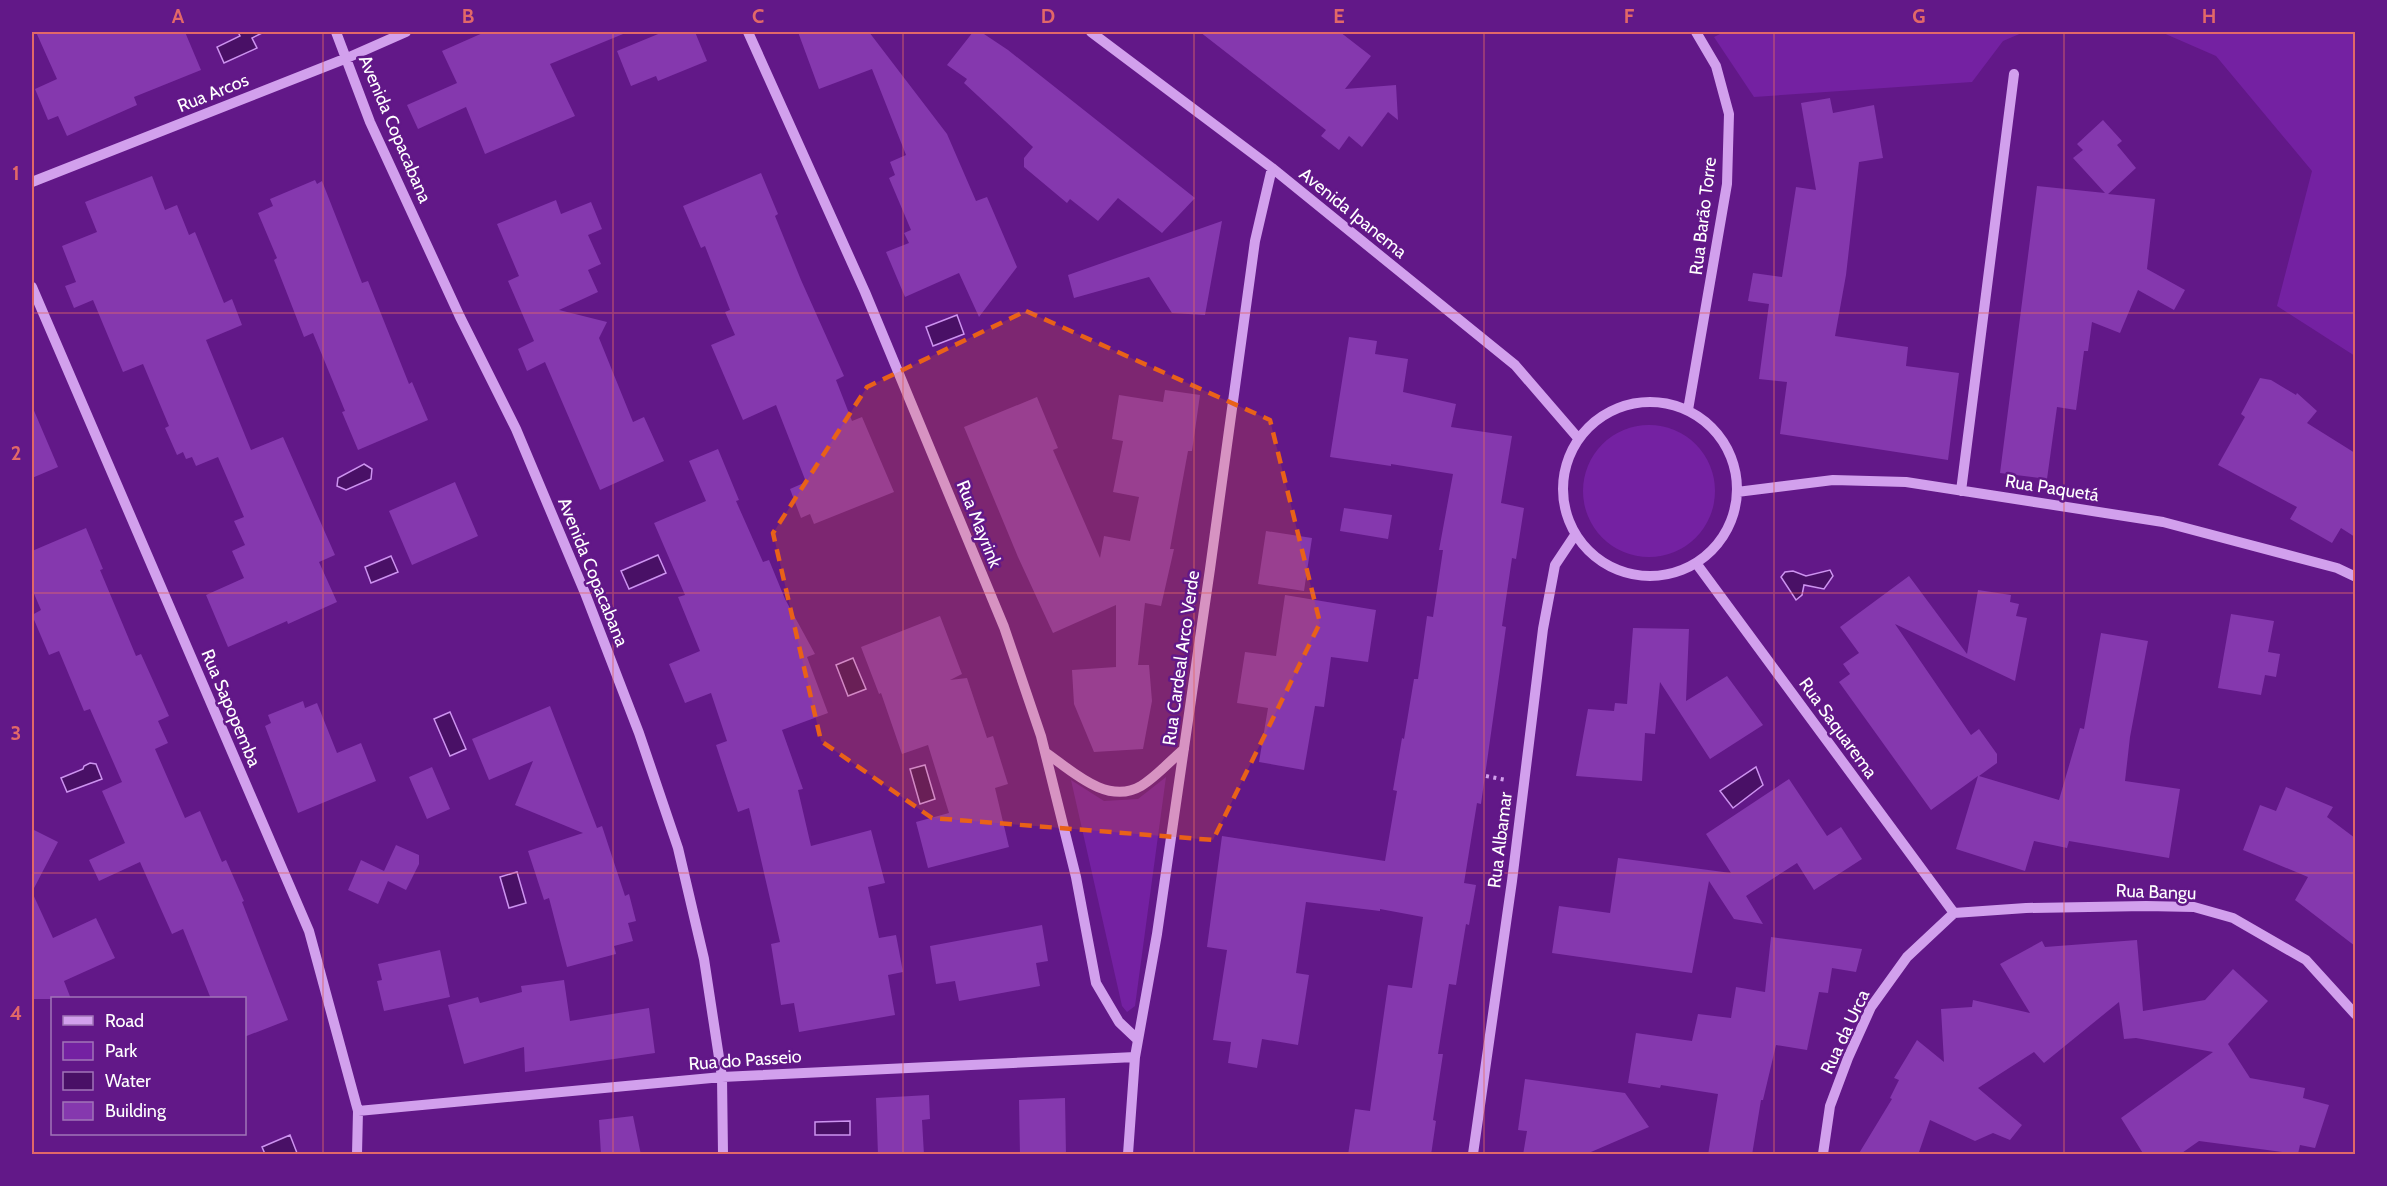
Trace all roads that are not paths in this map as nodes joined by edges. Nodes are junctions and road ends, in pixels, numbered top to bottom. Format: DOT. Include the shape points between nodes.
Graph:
graph roads {
  1 [pos="336,32"];
  2 [pos="405,32"];
  3 [pos="748,32"];
  4 [pos="1091,32"];
  5 [pos="1696,32"];
  6 [pos="347,58"];
  7 [pos="2014,74"];
  8 [pos="1272,168"];
  9 [pos="32,182"];
  10 [pos="32,287"];
  11 [pos="1688,410"];
  12 [pos="1578,438"];
  13 [pos="1961,491"];
  14 [pos="1737,492"];
  15 [pos="1575,535"];
  16 [pos="1696,563"];
  17 [pos="2355,577"];
  18 [pos="1184,749"];
  19 [pos="1045,752"];
  20 [pos="1954,913"];
  21 [pos="2355,1015"];
  22 [pos="1138,1040"];
  23 [pos="1135,1057"];
  24 [pos="722,1077"];
  25 [pos="358,1111"];
  26 [pos="357,1155"];
  27 [pos="723,1155"];
  28 [pos="1128,1155"];
  29 [pos="1473,1155"];
  30 [pos="1823,1155"];
  1 -- 6 [label="street, Avenida Copacabana"];
  2 -- 6 [label="street, Rua Arcos"];
  3 -- 19 [label="street, Rua Mayrink" via="865,292 999,616"];
  4 -- 8 [label="street, Avenida Ipanema"];
  5 -- 11 [label="street, Rua Barão Torre" via="1716,66 1729,114 1727,184"];
  6 -- 9 [label="street, Rua Arcos"];
  6 -- 24 [label="street, Avenida Copacabana" via="370,122 516,429 639,733 681,859 704,959"];
  7 -- 13 [label="street"];
  8 -- 12 [label="street, Avenida Ipanema" via="1515,365"];
  8 -- 18 [label="street, Rua Cardeal Arco Verde" via="1255,241"];
  10 -- 25 [label="street, Rua Sapopemba" via="309,931"];
  11 -- 12 [label="street" via="1665,403 1640,402 1616,408 1595,420"];
  11 -- 14 [label="street" via="1708,424 1725,444 1734,467"];
  12 -- 15 [label="street" via="1567,461 1562,486 1565,512"];
  13 -- 14 [label="street, Rua Paquetá" via="1906,482 1833,480"];
  13 -- 17 [label="street, Rua Paquetá" via="2163,522 2337,568"];
  14 -- 16 [label="street" via="1734,513 1725,533"];
  15 -- 16 [label="street" via="1593,556 1625,573 1643,577 1671,574"];
  15 -- 29 [label="street, Rua Albamar" via="1555,565 1543,629"];
  16 -- 20 [label="street, Rua Saquarema"];
  18 -- 19 [label="street" via="1140,786 1122,791 1105,790"];
  18 -- 22 [label="street, Rua Cardeal Arco Verde"];
  19 -- 22 [label="street, Rua Mayrink" via="1076,876 1096,983 1119,1022"];
  20 -- 21 [label="street, Rua Bangu" via="2194,907 2233,918 2306,960"];
  20 -- 30 [label="street, Rua da Urca" via="1907,957 1871,1007 1830,1106"];
  22 -- 23 [label="street, Rua Cardeal Arco Verde"];
  23 -- 24 [label="street, Rua do Passeio"];
  23 -- 28 [label="street, Rua Cardeal Arco Verde"];
  24 -- 25 [label="street, Rua do Passeio"];
  24 -- 27 [label="street, Avenida Copacabana"];
  25 -- 26 [label="street, Rua Sapopemba"];
}
